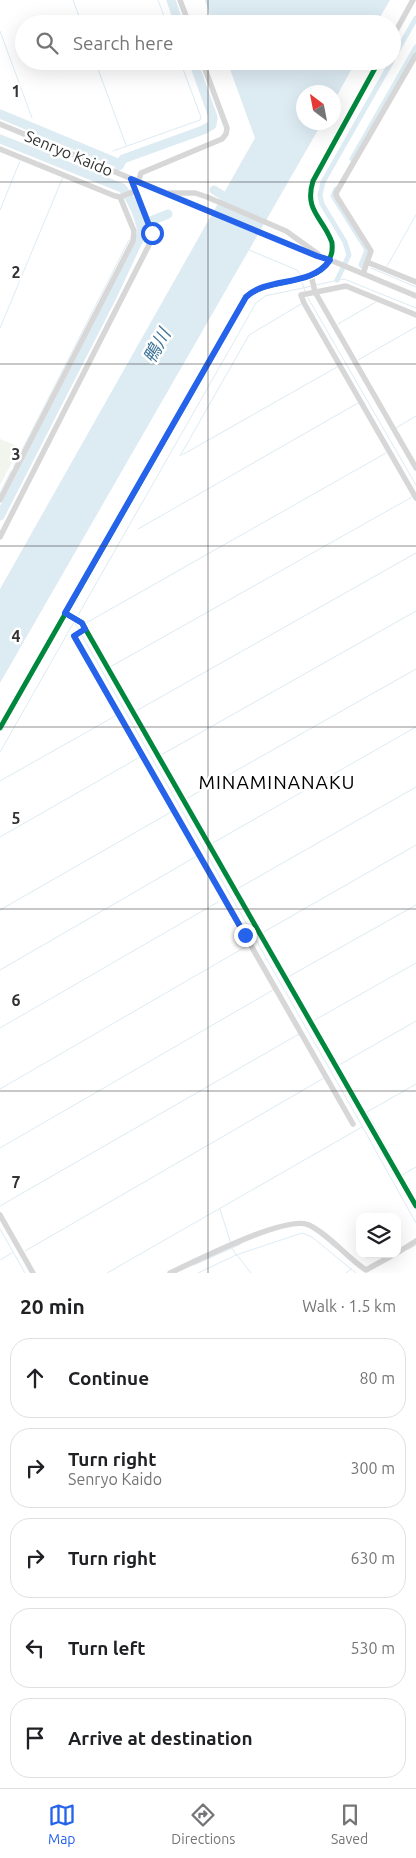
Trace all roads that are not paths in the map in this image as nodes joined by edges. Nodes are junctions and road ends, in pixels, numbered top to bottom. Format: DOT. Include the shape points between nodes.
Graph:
graph roads {
  1 [pos="180,0"];
  2 [pos="413,0"];
  3 [pos="186,15"];
  4 [pos="401,22"];
  5 [pos="416,55"];
  6 [pos="205,70"];
  7 [pos="374,70"];
  8 [pos="0,124"];
  9 [pos="0,149"];
  10 [pos="131,179"];
  11 [pos="138,182"];
  12 [pos="132,192"];
  13 [pos="166,192"];
  14 [pos="121,196"];
  15 [pos="330,260"];
  16 [pos="368,262"];
  17 [pos="363,274"];
  18 [pos="312,277"];
  19 [pos="416,282"];
  20 [pos="315,291"];
  21 [pos="416,296"];
  22 [pos="416,315"];
  23 [pos="416,468"];
  24 [pos="416,498"];
  25 [pos="0,500"];
  26 [pos="0,537"];
  27 [pos="67,614"];
  28 [pos="81,631"];
  29 [pos="0,728"];
  30 [pos="353,1124"];
  31 [pos="416,1206"];
  32 [pos="0,1215"];
  33 [pos="416,1241"];
  34 [pos="401,1251"];
  35 [pos="388,1258"];
  36 [pos="33,1273"];
  37 [pos="170,1273"];
  1 -- 3 [label="street"];
  2 -- 4 [label="street"];
  5 -- 16 [label="street" via="336,193 371,251"];
  6 -- 11 [label="street" via="227,128 226,134 222,139 141,173"];
  7 -- 15 [label="street" via="310,190 313,211 332,241"];
  8 -- 10 [label="street, Senryo Kaido"];
  9 -- 14 [label="street"];
  10 -- 11 [label="street, Senryo Kaido"];
  10 -- 12 [label="street"];
  11 -- 13 [label="street, Senryo Kaido"];
  12 -- 14 [label="street"];
  12 -- 26 [label="street" via="149,223 150,243"];
  13 -- 15 [label="street, Senryo Kaido"];
  13 -- 15 [label="street, Senryo Kaido" via="207,197 286,231"];
  14 -- 25 [label="street" via="134,231 133,241"];
  15 -- 17 [label="street, Senryo Kaido"];
  15 -- 18 [label="street" via="322,271"];
  16 -- 17 [label="street"];
  16 -- 19 [label="street"];
  17 -- 21 [label="street, Senryo Kaido"];
  18 -- 20 [label="street"];
  18 -- 27 [label="street" via="256,289 246,297"];
  20 -- 22 [label="street" via="346,286"];
  20 -- 23 [label="street"];
  20 -- 24 [label="street" via="301,295 303,301"];
  27 -- 28 [label="street" via="80,622"];
  27 -- 29 [label="street"];
  28 -- 30 [label="street" via="74,636"];
  28 -- 31 [label="street"];
  32 -- 36 [label="street"];
  33 -- 34 [label="street"];
  35 -- 37 [label="street" via="366,1270 316,1229 297,1222 249,1238"];
}
